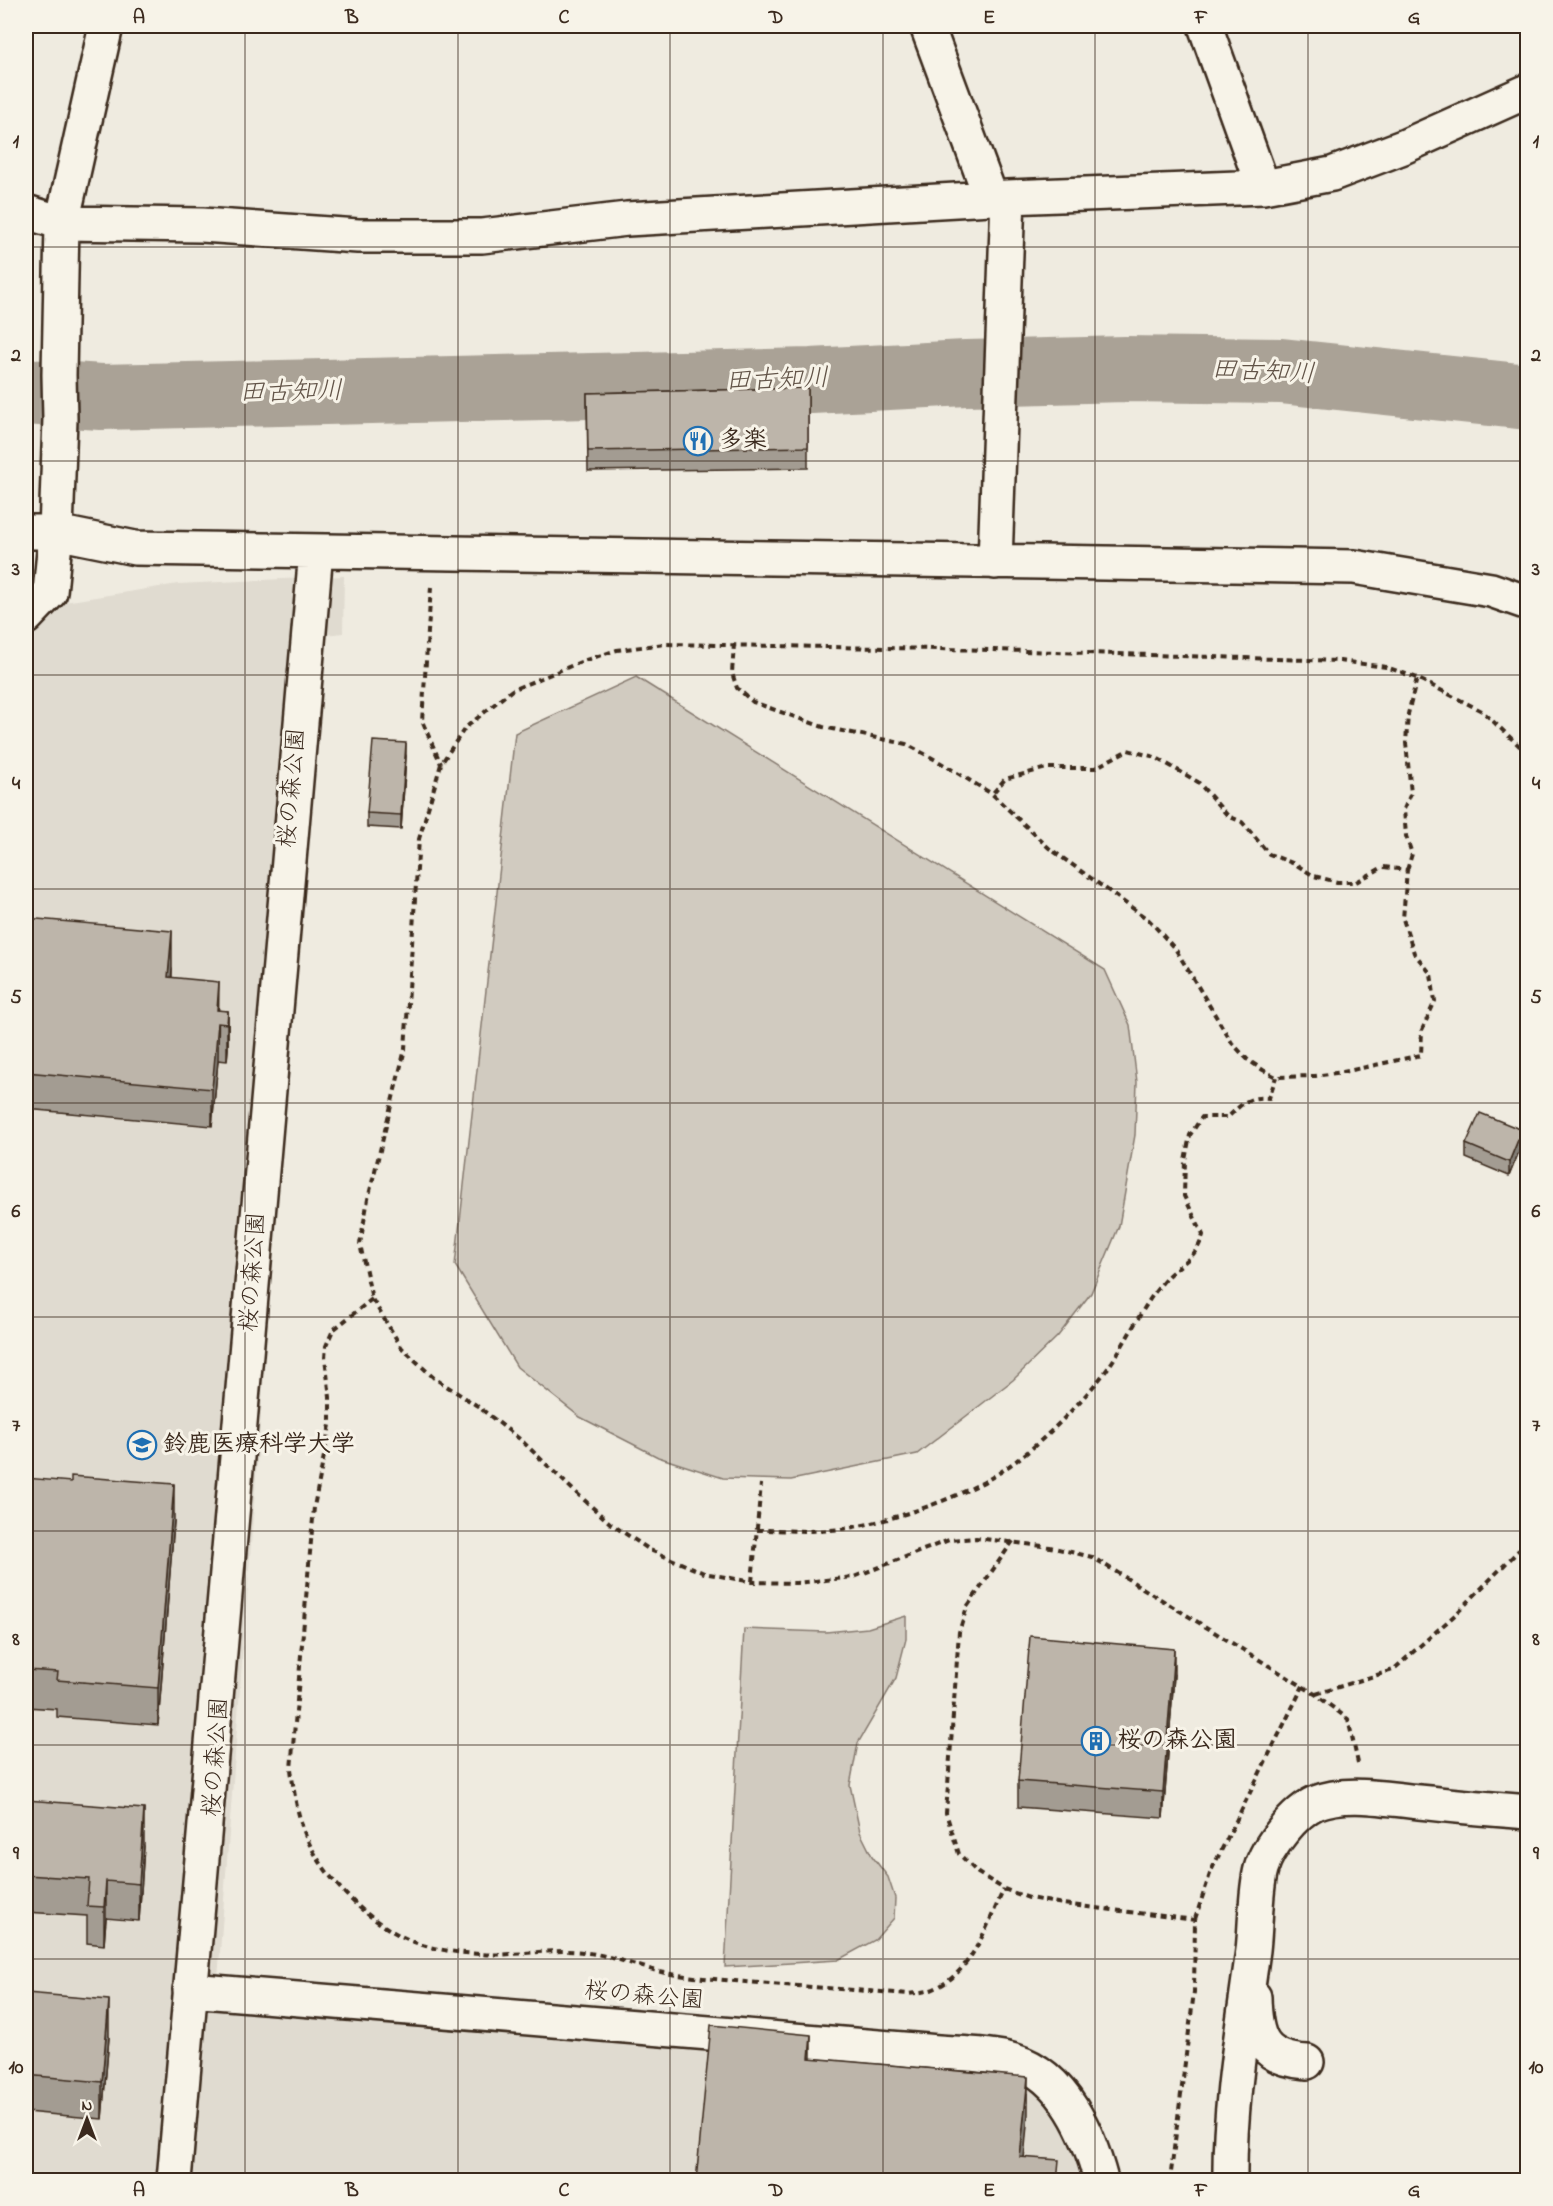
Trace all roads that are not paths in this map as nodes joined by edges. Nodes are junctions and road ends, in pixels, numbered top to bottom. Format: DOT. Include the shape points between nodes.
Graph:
graph roads {
  1 [pos="106,26"];
  2 [pos="927,26"];
  3 [pos="1205,26"];
  4 [pos="1527,91"];
  5 [pos="1263,187"];
  6 [pos="999,198"];
  7 [pos="26,212"];
  8 [pos="62,223"];
  9 [pos="41,532"];
  10 [pos="316,551"];
  11 [pos="995,562"];
  12 [pos="1527,603"];
  13 [pos="26,617"];
  14 [pos="1527,1812"];
  15 [pos="1253,1948"];
  16 [pos="190,1990"];
  17 [pos="1307,2062"];
  18 [pos="174,2181"];
  19 [pos="1101,2181"];
  20 [pos="1230,2181"];
  1 -- 8 [label="street"];
  2 -- 6 [label="street"];
  3 -- 5 [label="street"];
  4 -- 5 [label="street" via="1404,147 1332,174"];
  5 -- 6 [label="street"];
  6 -- 8 [label="street" via="627,219 482,236 358,236 202,225"];
  6 -- 11 [label="street" via="1001,402"];
  7 -- 8 [label="street"];
  8 -- 9 [label="street" via="60,419"];
  9 -- 10 [label="street" via="135,548"];
  9 -- 13 [label="street" via="50,592"];
  10 -- 11 [label="street"];
  10 -- 16 [label="street"];
  11 -- 12 [label="street" via="1354,567 1491,590"];
  14 -- 15 [label="street" via="1366,1797 1339,1797 1314,1803 1290,1822 1262,1868"];
  15 -- 17 [label="street" via="1256,2029 1279,2058"];
  15 -- 20 [label="street" via="1229,2149"];
  16 -- 18 [label="street"];
  16 -- 19 [label="street" via="1014,2061 1036,2070 1078,2119"];
}
